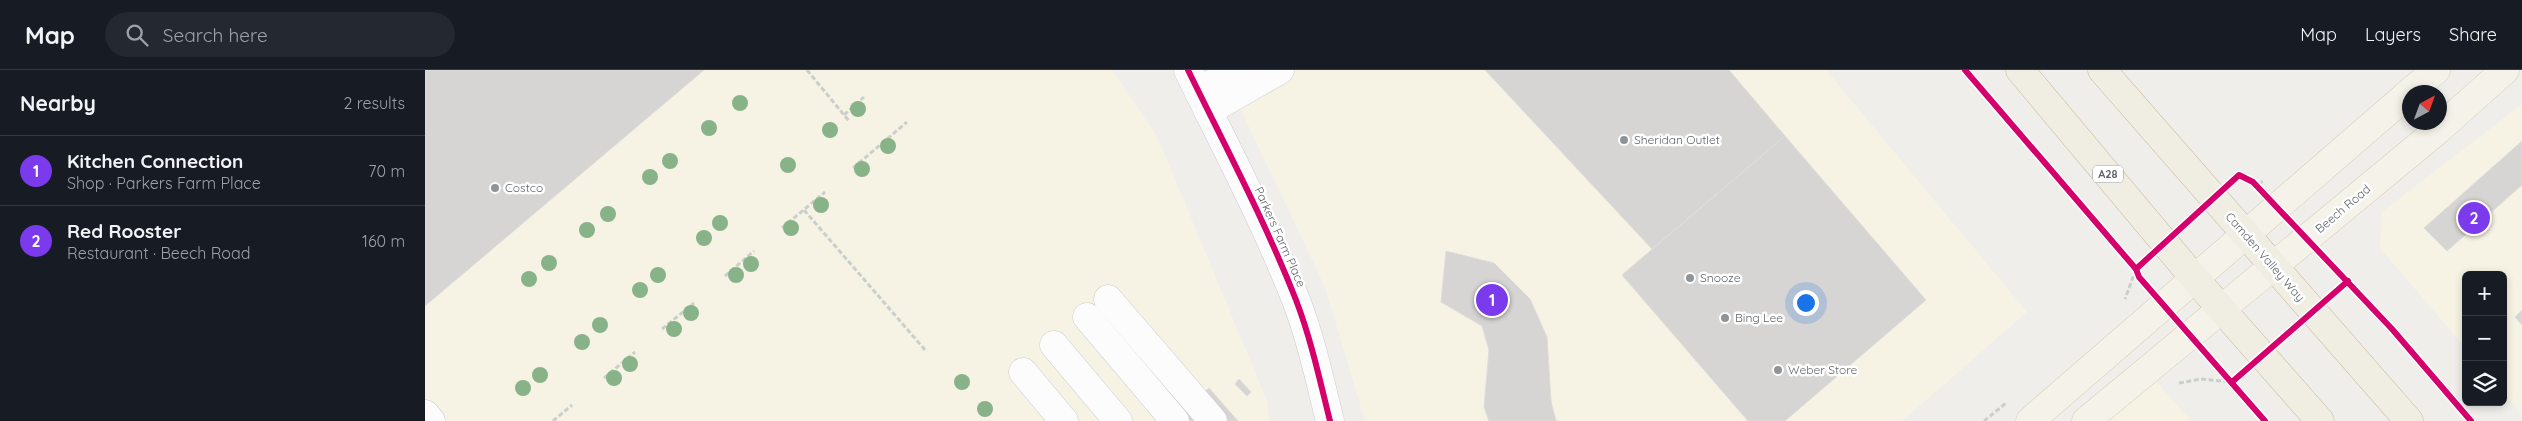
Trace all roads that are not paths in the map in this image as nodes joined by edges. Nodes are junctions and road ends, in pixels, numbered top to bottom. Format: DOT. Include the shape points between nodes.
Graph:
graph roads {
  1 [pos="1237,70"];
  2 [pos="1280,70"];
  3 [pos="2020,70"];
  4 [pos="2102,70"];
  5 [pos="2436,70"];
  6 [pos="2505,70"];
  7 [pos="2419,85"];
  8 [pos="1198,90"];
  9 [pos="2402,100"];
  10 [pos="2245,235"];
  11 [pos="2273,268"];
  12 [pos="2195,279"];
  13 [pos="1108,299"];
  14 [pos="2222,309"];
  15 [pos="1056,344"];
  16 [pos="425,414"];
  17 [pos="431,421"];
  18 [pos="1064,421"];
  19 [pos="1095,421"];
  20 [pos="1118,421"];
  21 [pos="1150,421"];
  22 [pos="1175,421"];
  23 [pos="1213,421"];
  24 [pos="1330,421"];
  25 [pos="2031,421"];
  26 [pos="2086,421"];
  27 [pos="2320,421"];
  28 [pos="2409,421"];
  1 -- 8 [label="street"];
  2 -- 8 [label="street"];
  3 -- 12 [label="highway, A28"];
  4 -- 10 [label="highway, Camden Valley Way"];
  5 -- 7 [label="main road"];
  6 -- 11 [label="main road, Beech Road"];
  8 -- 24 [label="street, Parkers Farm Place" via="1268,233 1297,302"];
  9 -- 10 [label="main road"];
  10 -- 11 [label="highway, Camden Valley Way"];
  10 -- 12 [label="main road"];
  11 -- 14 [label="main road, Beech Road"];
  11 -- 28 [label="highway, Camden Valley Way"];
  12 -- 14 [label="highway, A28"];
  12 -- 25 [label="main road"];
  13 -- 23 [label="street"];
  14 -- 26 [label="main road, Beech Road"];
  14 -- 27 [label="highway, A28"];
  15 -- 18 [label="street"];
  15 -- 19 [label="street"];
  15 -- 20 [label="street"];
  15 -- 21 [label="street"];
  15 -- 22 [label="street"];
  16 -- 17 [label="street"];
}
